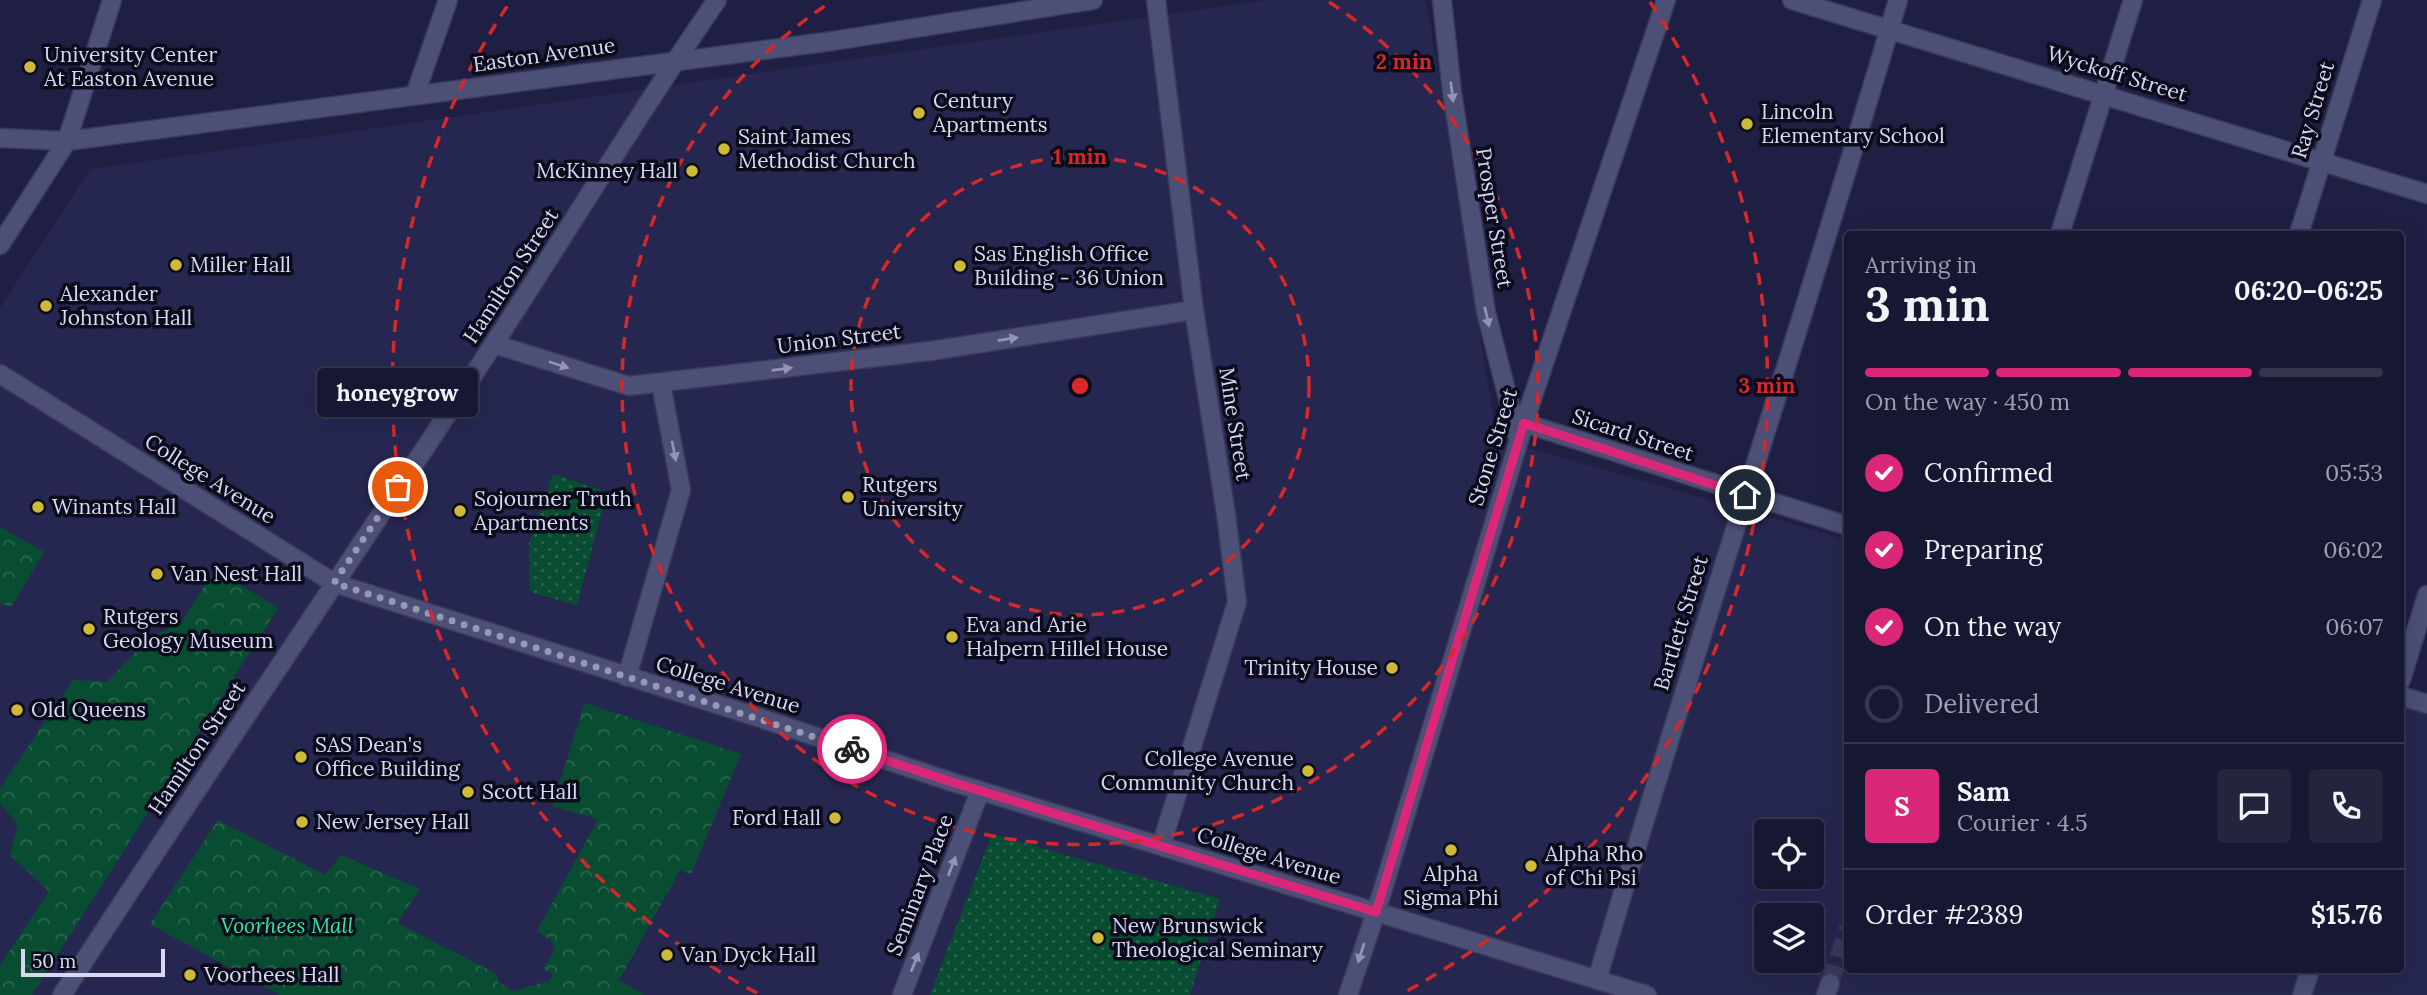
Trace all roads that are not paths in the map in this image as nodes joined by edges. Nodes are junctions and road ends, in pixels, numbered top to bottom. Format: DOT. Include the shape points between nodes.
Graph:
graph roads {
  1 [pos="113,0"];
  2 [pos="448,0"];
  3 [pos="717,0"];
  4 [pos="1093,0"];
  5 [pos="1156,0"];
  6 [pos="1442,0"];
  7 [pos="1666,0"];
  8 [pos="1792,0"];
  9 [pos="1898,0"];
  10 [pos="2133,0"];
  11 [pos="2372,0"];
  12 [pos="1889,29"];
  13 [pos="675,60"];
  14 [pos="2102,93"];
  15 [pos="415,95"];
  16 [pos="0,138"];
  17 [pos="67,141"];
  18 [pos="2322,161"];
  19 [pos="2427,194"];
  20 [pos="2061,231"];
  21 [pos="2300,231"];
  22 [pos="0,245"];
  23 [pos="1194,310"];
  24 [pos="494,344"];
  25 [pos="0,374"];
  26 [pos="661,384"];
  27 [pos="1521,431"];
  28 [pos="1745,495"];
  29 [pos="1844,525"];
  30 [pos="334,583"];
  31 [pos="2427,595"];
  32 [pos="2404,670"];
  33 [pos="626,677"];
  34 [pos="2404,697"];
  35 [pos="2427,704"];
  36 [pos="980,791"];
  37 [pos="1161,846"];
  38 [pos="1376,912"];
  39 [pos="2309,973"];
  40 [pos="1597,980"];
  41 [pos="62,995"];
  42 [pos="902,995"];
  43 [pos="1348,995"];
  44 [pos="1647,995"];
  45 [pos="2302,995"];
  1 -- 17 [label="street"];
  2 -- 15 [label="street"];
  3 -- 13 [label="street, Hamilton Street"];
  4 -- 13 [label="street, Easton Avenue" via="833,41"];
  5 -- 23 [label="street, Mine Street"];
  6 -- 27 [label="street, Prosper Street, one-way" via="1486,312"];
  7 -- 27 [label="street, Stone Street"];
  8 -- 12 [label="street, Wyckoff Street"];
  9 -- 12 [label="street, Bartlett Street"];
  10 -- 14 [label="street"];
  11 -- 18 [label="street, Ray Street"];
  12 -- 14 [label="street, Wyckoff Street"];
  12 -- 28 [label="street, Bartlett Street"];
  13 -- 15 [label="street, Easton Avenue"];
  13 -- 24 [label="street, Hamilton Street"];
  14 -- 18 [label="street, Wyckoff Street"];
  14 -- 20 [label="street"];
  15 -- 17 [label="street, Easton Avenue"];
  16 -- 17 [label="street, Easton Avenue"];
  17 -- 22 [label="street"];
  18 -- 19 [label="street, Wyckoff Street"];
  18 -- 21 [label="street, Ray Street"];
  26 -- 23 [label="street, Union Street, one-way" via="930,351"];
  23 -- 37 [label="street, Mine Street" via="1237,602"];
  24 -- 26 [label="street, Union Street, one-way" via="629,386"];
  24 -- 30 [label="street, Hamilton Street"];
  25 -- 30 [label="street, College Avenue"];
  26 -- 33 [label="street, one-way" via="681,490"];
  27 -- 28 [label="street, Sicard Street"];
  27 -- 38 [label="street, Stone Street"];
  28 -- 29 [label="street, Sicard Street"];
  28 -- 40 [label="street, Bartlett Street"];
  30 -- 33 [label="street, College Avenue"];
  30 -- 41 [label="street, Hamilton Street"];
  31 -- 32 [label="street"];
  33 -- 36 [label="street, College Avenue"];
  34 -- 35 [label="street"];
  36 -- 37 [label="street, College Avenue"];
  42 -- 36 [label="street, Seminary Place, one-way"];
  37 -- 38 [label="street, College Avenue"];
  38 -- 40 [label="street, College Avenue"];
  38 -- 43 [label="street, Stone Street, one-way"];
  39 -- 45 [label="street"];
  40 -- 44 [label="street, College Avenue"];
}
